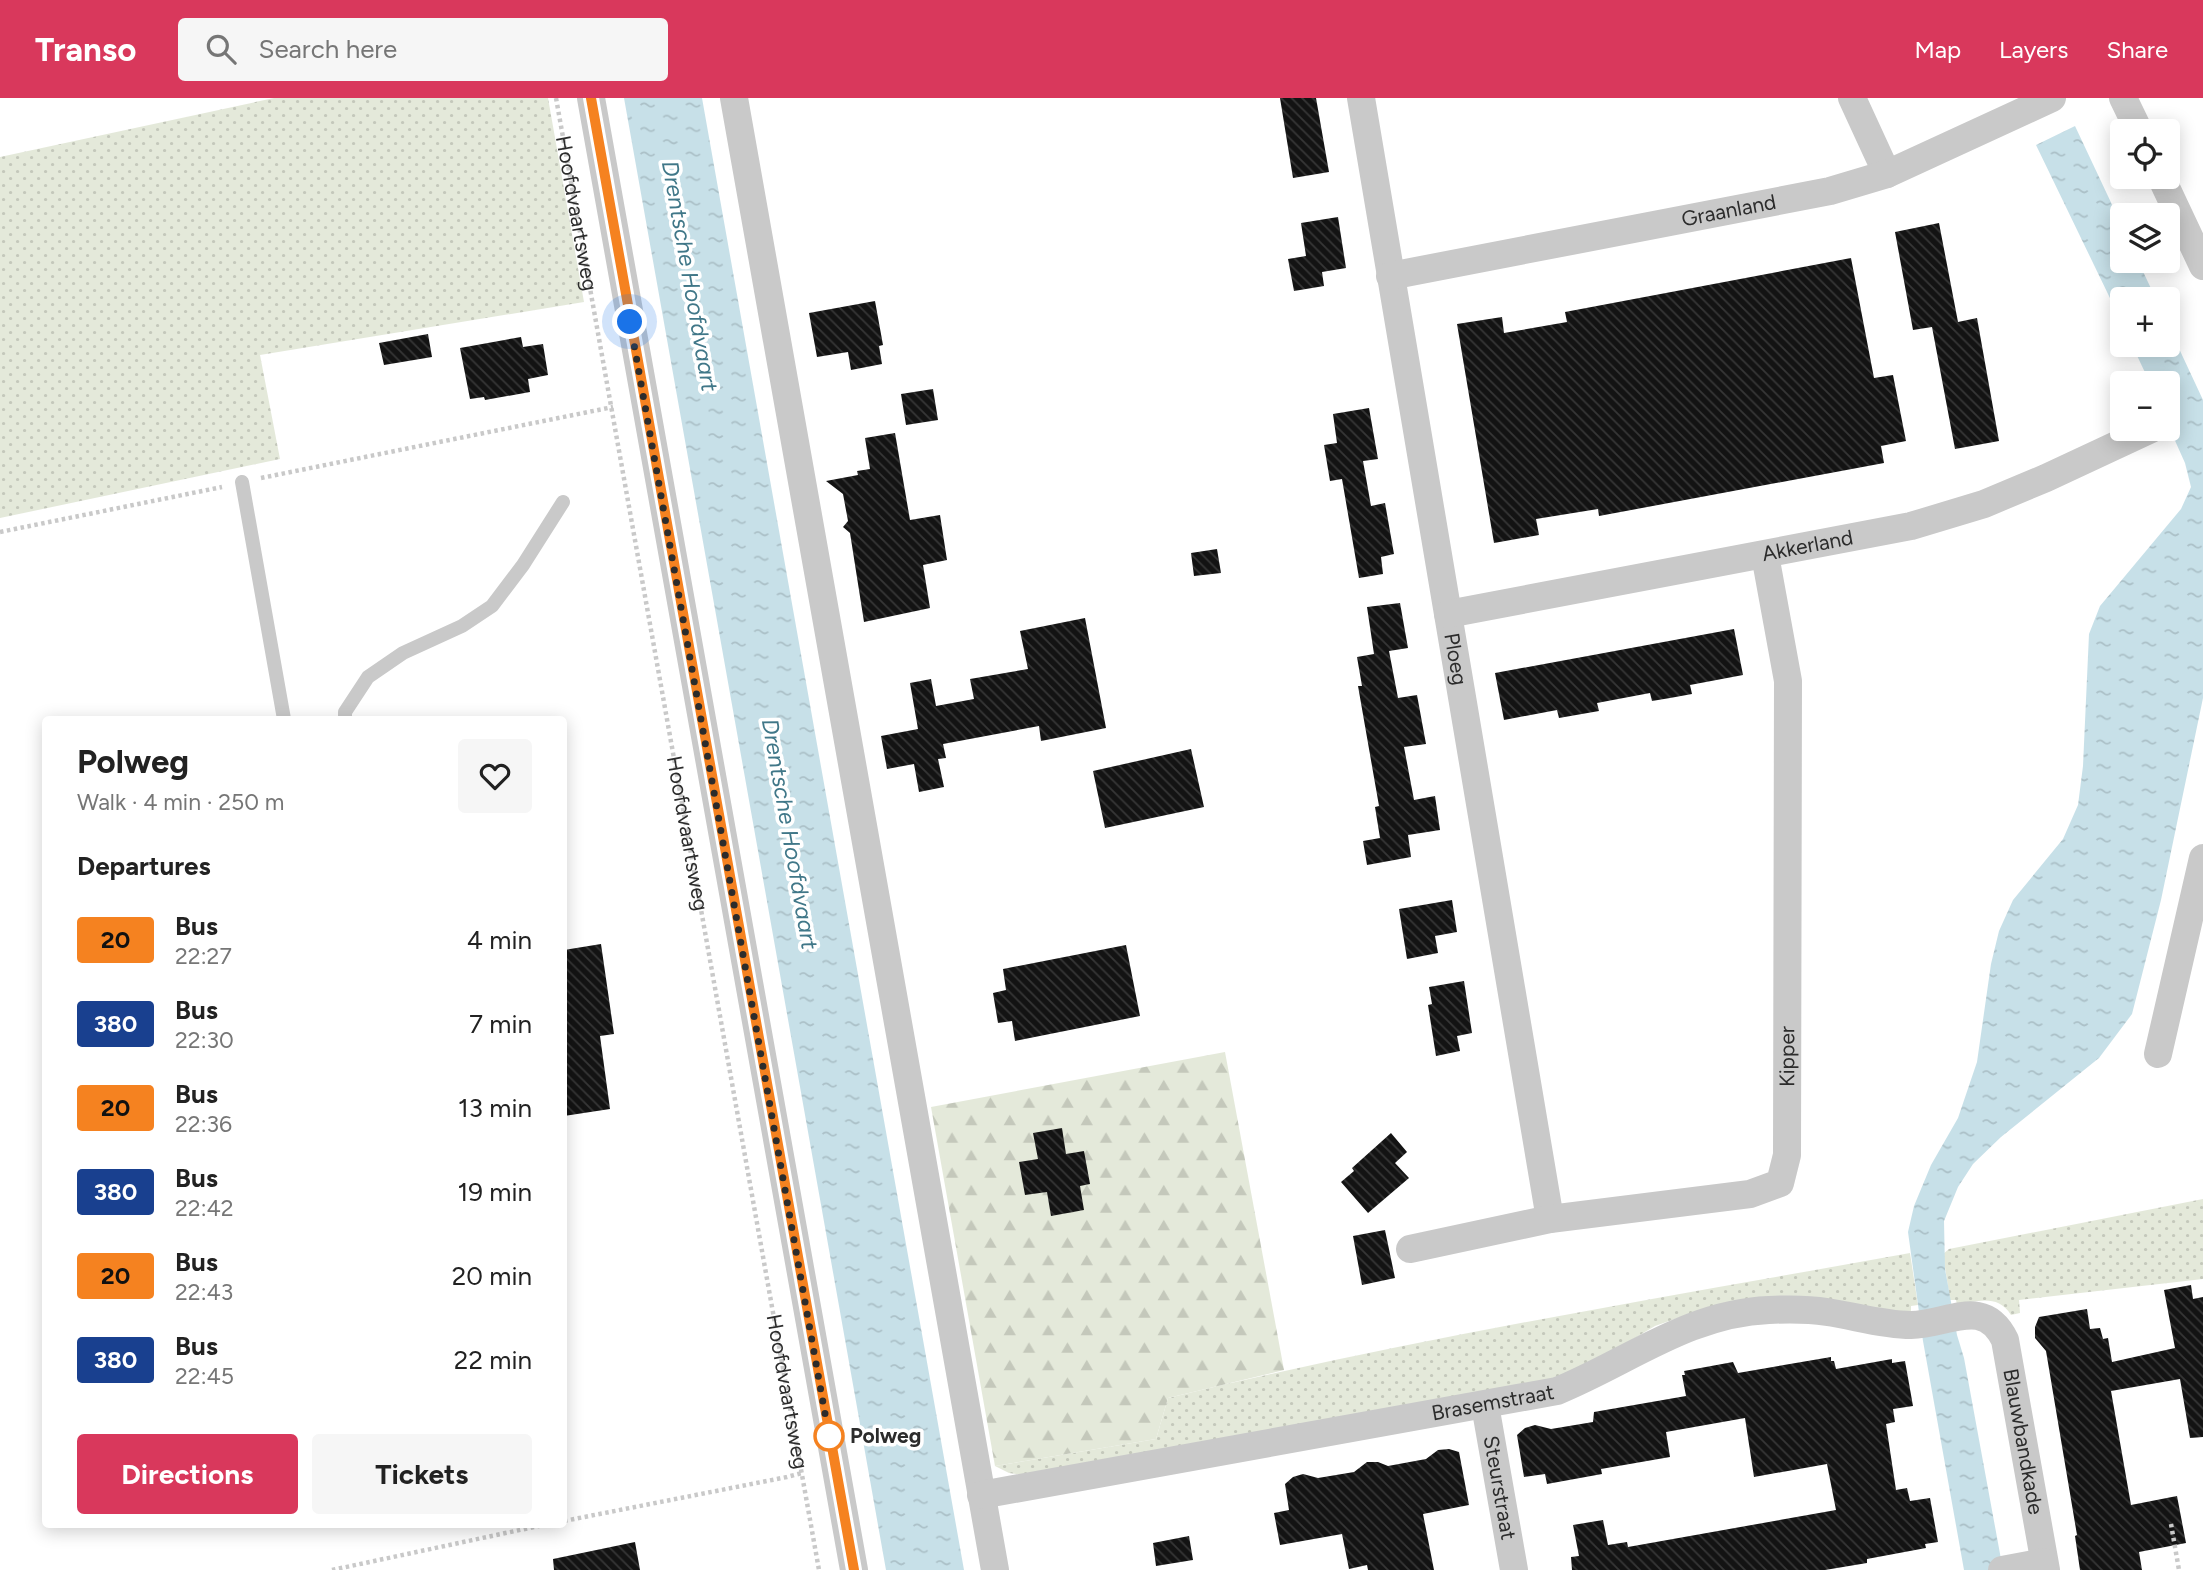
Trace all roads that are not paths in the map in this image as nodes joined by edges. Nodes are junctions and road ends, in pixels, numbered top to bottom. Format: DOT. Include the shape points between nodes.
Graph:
graph roads {
  1 [pos="591,98"];
  2 [pos="734,98"];
  3 [pos="1361,98"];
  4 [pos="1852,98"];
  5 [pos="2052,98"];
  6 [pos="2123,98"];
  7 [pos="2133,119"];
  8 [pos="1887,174"];
  9 [pos="2167,189"];
  10 [pos="2203,266"];
  11 [pos="1390,276"];
  12 [pos="2125,441"];
  13 [pos="242,482"];
  14 [pos="563,502"];
  15 [pos="1765,555"];
  16 [pos="1448,614"];
  17 [pos="283,716"];
  18 [pos="345,716"];
  19 [pos="2203,858"];
  20 [pos="2158,1054"];
  21 [pos="1550,1219"];
  22 [pos="1410,1248"];
  23 [pos="1989,1318"];
  24 [pos="1485,1405"];
  25 [pos="981,1494"];
  26 [pos="2045,1566"];
  27 [pos="854,1570"];
  28 [pos="995,1570"];
  29 [pos="1514,1570"];
  30 [pos="2004,1570"];
  1 -- 27 [label="street, Hoofdvaartsweg"];
  2 -- 25 [label="street"];
  3 -- 11 [label="street, Ploeg"];
  4 -- 8 [label="street"];
  5 -- 8 [label="street, Graanland"];
  6 -- 7 [label="street"];
  8 -- 11 [label="street, Graanland" via="1829,191"];
  9 -- 10 [label="street"];
  11 -- 16 [label="street, Ploeg"];
  12 -- 15 [label="street, Akkerland" via="1984,504 1911,526"];
  13 -- 17 [label="lane"];
  14 -- 18 [label="lane" via="492,606 368,677"];
  15 -- 16 [label="street, Akkerland"];
  15 -- 21 [label="street, Kipper" via="1788,681 1787,1155 1780,1183 1750,1194"];
  16 -- 21 [label="street, Ploeg"];
  19 -- 20 [label="street"];
  21 -- 22 [label="street, Kipper"];
  23 -- 24 [label="street, Brasemstraat" via="1980,1314 1920,1324 1811,1310 1729,1314 1668,1335 1557,1391"];
  23 -- 26 [label="street, Blauwbandkade" via="2005,1339"];
  24 -- 25 [label="street, Brasemstraat"];
  24 -- 29 [label="street, Steurstraat"];
  25 -- 28 [label="street"];
  26 -- 30 [label="street"];
}
